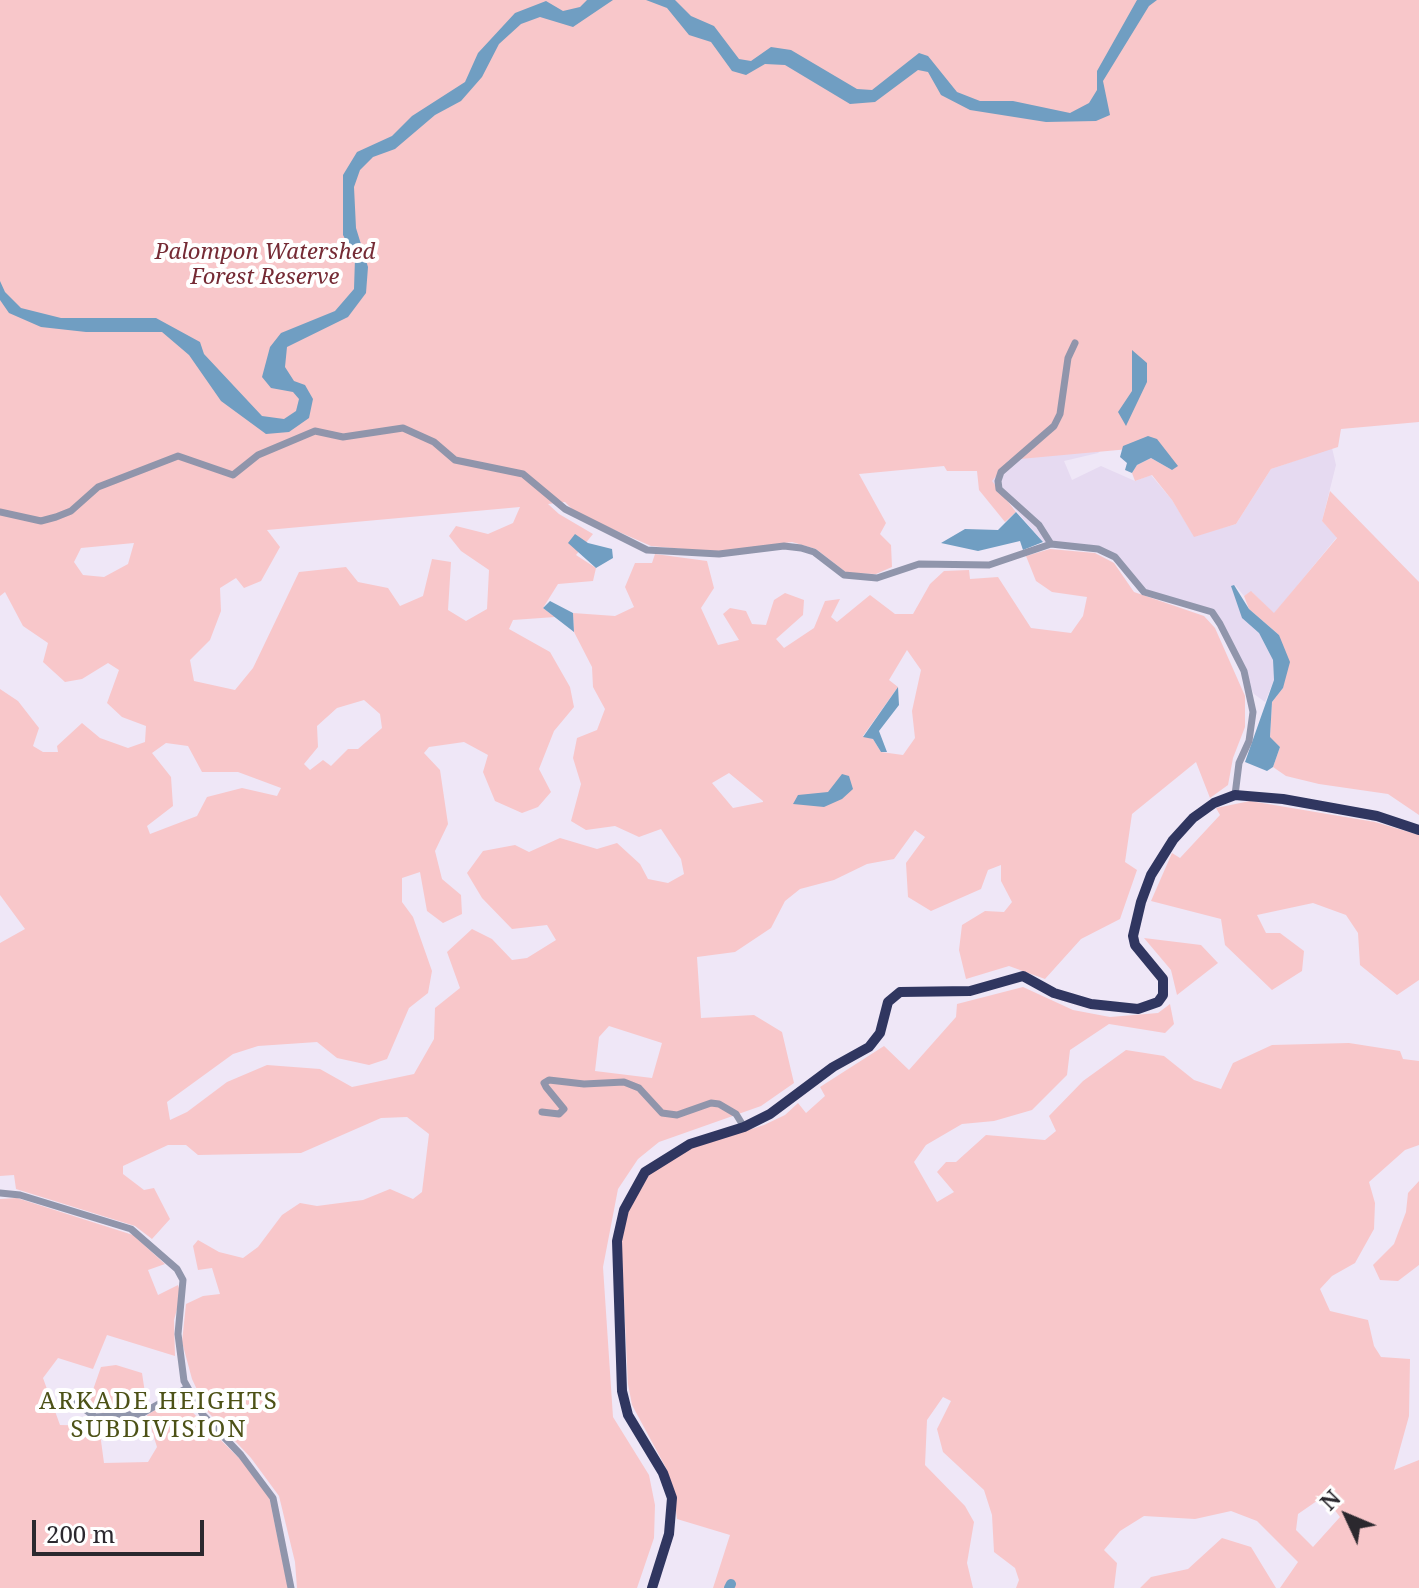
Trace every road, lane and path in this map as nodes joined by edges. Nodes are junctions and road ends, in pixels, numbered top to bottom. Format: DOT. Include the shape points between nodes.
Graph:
graph roads {
  1 [pos="1075,343"];
  2 [pos="0,512"];
  3 [pos="1051,544"];
  4 [pos="1235,795"];
  5 [pos="1419,830"];
  6 [pos="542,1112"];
  7 [pos="744,1127"];
  8 [pos="0,1193"];
  9 [pos="187,1388"];
  10 [pos="74,1401"];
  11 [pos="291,1588"];
  12 [pos="652,1588"];
  1 -- 3 [label="street" via="1054,426 1001,472 998,481 999,489 1039,525"];
  2 -- 3 [label="street" via="41,521 56,517 98,487 178,456 233,475 258,455 315,431 343,437 403,428 434,442 455,460 523,474 565,509 647,550 719,554 801,548 844,575 877,578 919,564 989,565"];
  3 -- 4 [label="street" via="1098,549 1115,557 1144,592 1212,612 1251,694 1252,727"];
  4 -- 5 [label="highway" via="1364,814"];
  4 -- 7 [label="highway" via="1193,818 1151,875 1133,936 1163,979 1158,1002 1138,1009 1093,1005 1023,976 970,991 900,992 888,1002 880,1033 869,1047"];
  6 -- 7 [label="street" via="559,1114 564,1109 546,1087 549,1080 624,1082 639,1088 662,1113 677,1115 719,1104 736,1114"];
  7 -- 12 [label="highway" via="690,1144 645,1172 632,1190 617,1241 622,1391 628,1415 672,1498 669,1534"];
  8 -- 9 [label="street" via="131,1229 177,1269 183,1280 178,1334"];
  9 -- 10 [label="street" via="141,1414 95,1417"];
  9 -- 11 [label="street" via="203,1415 273,1498"];
}
